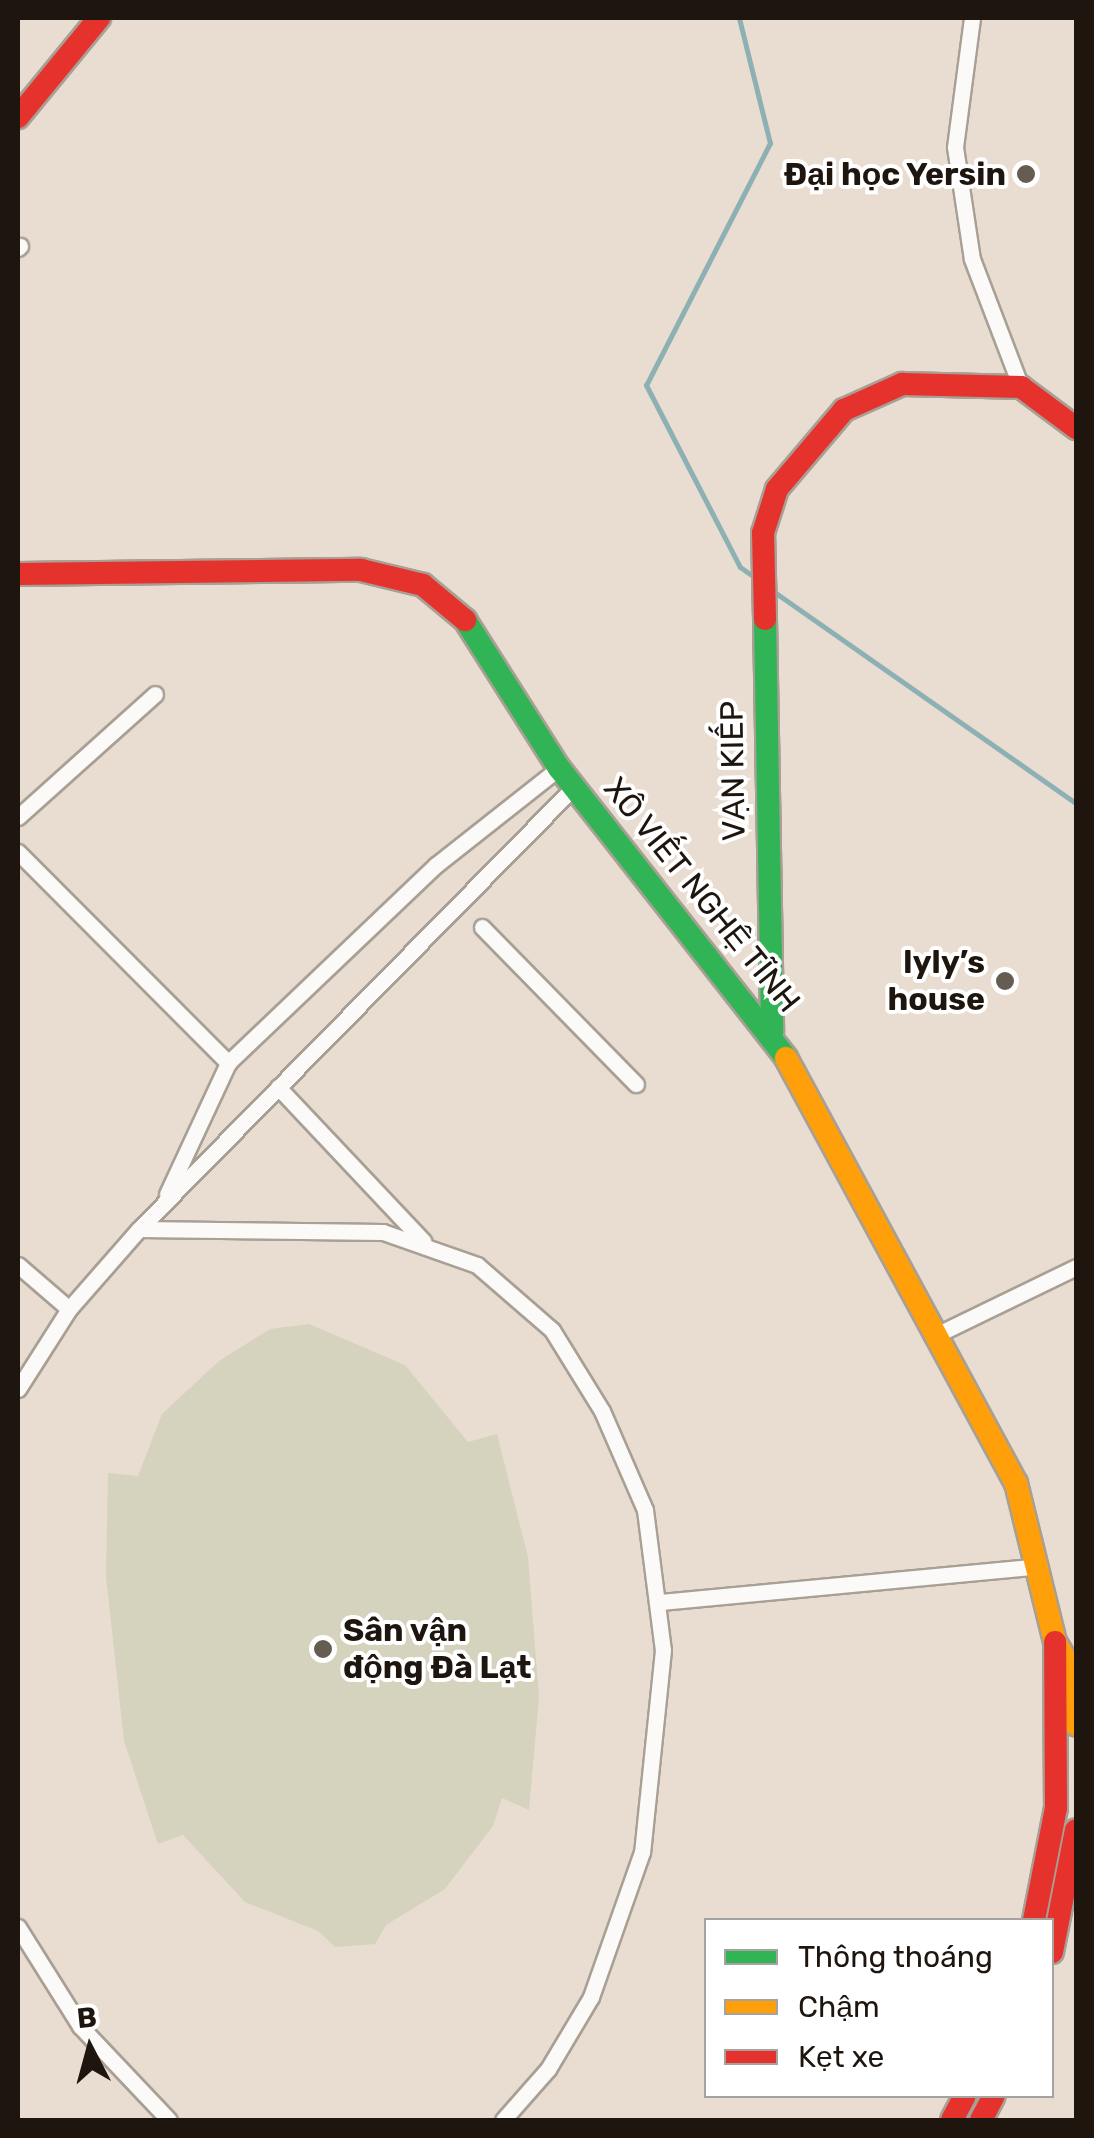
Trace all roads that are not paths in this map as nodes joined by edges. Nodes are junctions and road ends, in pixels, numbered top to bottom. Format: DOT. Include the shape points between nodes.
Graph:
graph roads {
  1 [pos="100,18"];
  2 [pos="972,18"];
  3 [pos="18,117"];
  4 [pos="1021,387"];
  5 [pos="1076,428"];
  6 [pos="18,574"];
  7 [pos="154,694"];
  8 [pos="559,768"];
  9 [pos="574,787"];
  10 [pos="18,818"];
  11 [pos="18,852"];
  12 [pos="482,927"];
  13 [pos="772,1032"];
  14 [pos="228,1062"];
  15 [pos="636,1084"];
  16 [pos="278,1087"];
  17 [pos="161,1207"];
  18 [pos="139,1229"];
  19 [pos="424,1243"];
  20 [pos="18,1264"];
  21 [pos="1076,1266"];
  22 [pos="68,1309"];
  23 [pos="934,1336"];
  24 [pos="18,1389"];
  25 [pos="1039,1566"];
  26 [pos="660,1602"];
  27 [pos="1055,1642"];
  28 [pos="1076,1725"];
  29 [pos="1076,1830"];
  30 [pos="1034,1918"];
  31 [pos="18,1928"];
  32 [pos="1054,1942"];
  33 [pos="964,2098"];
  34 [pos="169,2120"];
  35 [pos="504,2120"];
  36 [pos="952,2120"];
  1 -- 3 [label="main road"];
  2 -- 4 [label="street" via="955,147 972,259"];
  4 -- 5 [label="main road"];
  4 -- 13 [label="main road, VẠN KIẾP" via="944,378 869,395 796,457 763,533"];
  6 -- 8 [label="main road, XÔ VIẾT NGHỆ TĨNH" via="331,568 404,578 460,612"];
  7 -- 10 [label="street"];
  8 -- 9 [label="main road, XÔ VIẾT NGHỆ TĨNH"];
  8 -- 14 [label="street" via="436,864"];
  9 -- 13 [label="main road, XÔ VIẾT NGHỆ TĨNH"];
  9 -- 16 [label="street"];
  11 -- 14 [label="street"];
  12 -- 15 [label="street"];
  13 -- 23 [label="main road, XÔ VIẾT NGHỆ TĨNH"];
  14 -- 17 [label="street"];
  16 -- 17 [label="street"];
  16 -- 19 [label="street"];
  17 -- 18 [label="street"];
  18 -- 19 [label="street" via="310,1227"];
  18 -- 22 [label="street"];
  19 -- 26 [label="street" via="477,1265 552,1330 602,1412 645,1510"];
  20 -- 22 [label="street"];
  21 -- 23 [label="street"];
  22 -- 24 [label="street"];
  23 -- 25 [label="main road, XÔ VIẾT NGHỆ TĨNH" via="995,1436"];
  25 -- 26 [label="street"];
  25 -- 27 [label="main road, XÔ VIẾT NGHỆ TĨNH"];
  26 -- 35 [label="street" via="659,1748 642,1852 591,1997 548,2069"];
  27 -- 28 [label="main road, XÔ VIẾT NGHỆ TĨNH" via="1070,1667"];
  27 -- 30 [label="main road, XÔ VIẾT NGHỆ TĨNH" via="1056,1808"];
  29 -- 32 [label="main road"];
  31 -- 34 [label="street" via="80,2026"];
  33 -- 36 [label="main road"];
}
